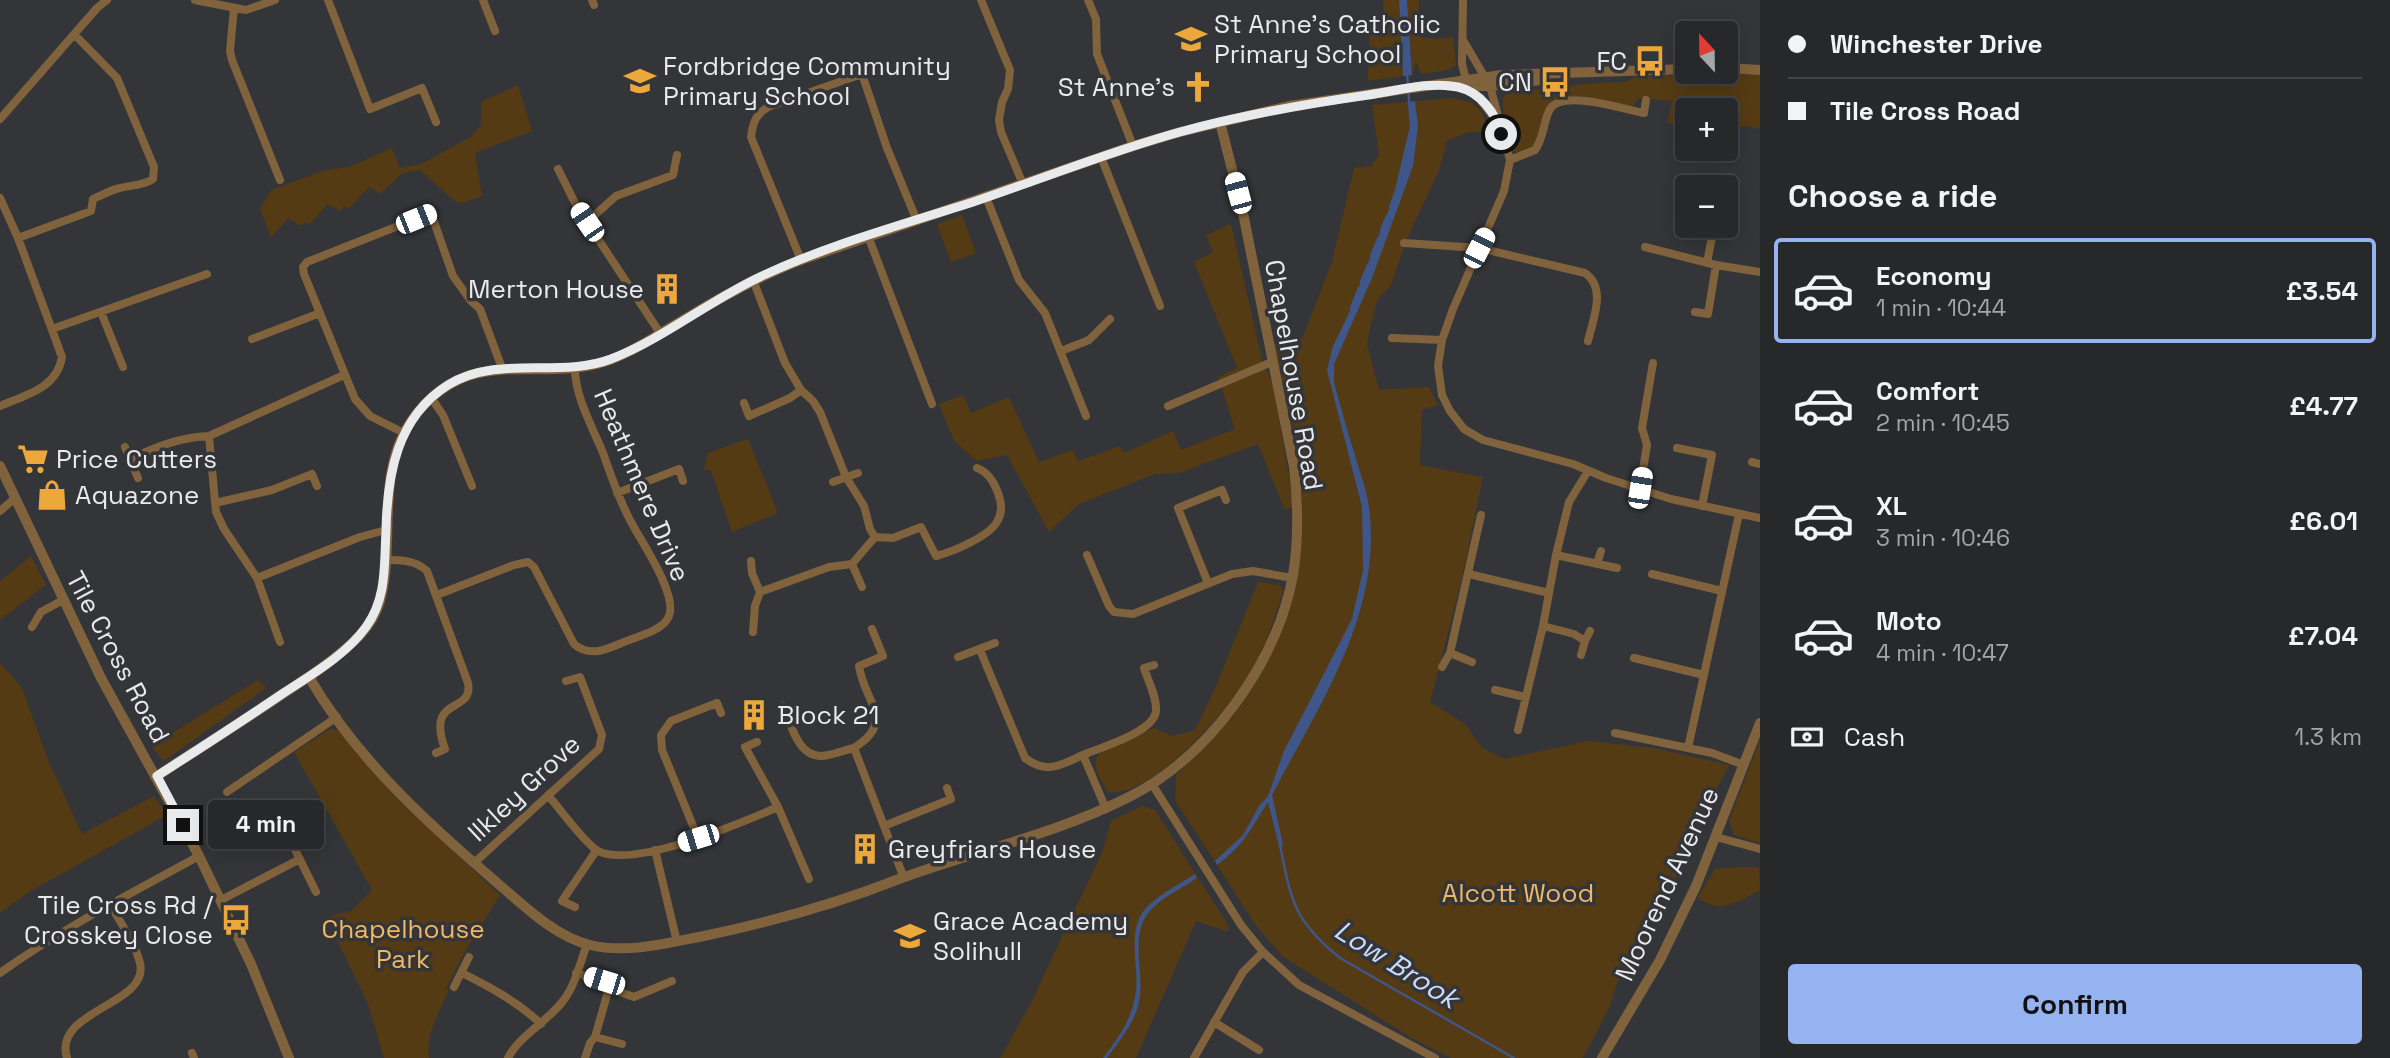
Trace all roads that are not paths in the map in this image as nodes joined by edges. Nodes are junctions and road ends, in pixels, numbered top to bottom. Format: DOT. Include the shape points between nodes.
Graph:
graph roads {
  1 [pos="107,0"];
  2 [pos="195,0"];
  3 [pos="275,0"];
  4 [pos="328,0"];
  5 [pos="483,0"];
  6 [pos="981,0"];
  7 [pos="1088,0"];
  8 [pos="1462,0"];
  9 [pos="265,2"];
  10 [pos="234,8"];
  11 [pos="495,31"];
  12 [pos="74,34"];
  13 [pos="1463,40"];
  14 [pos="1675,69"];
  15 [pos="1738,69"];
  16 [pos="1760,70"];
  17 [pos="1488,81"];
  18 [pos="1463,84"];
  19 [pos="1646,100"];
  20 [pos="0,119"];
  21 [pos="436,122"];
  22 [pos="1220,122"];
  23 [pos="1499,125"];
  24 [pos="1133,146"];
  25 [pos="677,155"];
  26 [pos="1101,158"];
  27 [pos="1510,160"];
  28 [pos="558,169"];
  29 [pos="281,180"];
  30 [pos="1023,184"];
  31 [pos="986,197"];
  32 [pos="1,203"];
  33 [pos="917,220"];
  34 [pos="587,222"];
  35 [pos="868,236"];
  36 [pos="18,238"];
  37 [pos="1715,238"];
  38 [pos="1404,243"];
  39 [pos="1644,247"];
  40 [pos="1479,248"];
  41 [pos="801,260"];
  42 [pos="1712,264"];
  43 [pos="1760,272"];
  44 [pos="207,274"];
  45 [pos="753,280"];
  46 [pos="1160,306"];
  47 [pos="101,312"];
  48 [pos="1695,312"];
  49 [pos="320,313"];
  50 [pos="1110,319"];
  51 [pos="52,329"];
  52 [pos="660,333"];
  53 [pos="1392,338"];
  54 [pos="252,339"];
  55 [pos="1442,340"];
  56 [pos="1588,341"];
  57 [pos="1061,351"];
  58 [pos="1272,362"];
  59 [pos="1653,363"];
  60 [pos="575,366"];
  61 [pos="123,367"];
  62 [pos="502,368"];
  63 [pos="344,374"];
  64 [pos="801,390"];
  65 [pos="432,399"];
  66 [pos="744,404"];
  67 [pos="932,404"];
  68 [pos="0,406"];
  69 [pos="1168,406"];
  70 [pos="1086,416"];
  71 [pos="404,433"];
  72 [pos="209,436"];
  73 [pos="125,447"];
  74 [pos="1678,448"];
  75 [pos="130,459"];
  76 [pos="976,468"];
  77 [pos="1588,471"];
  78 [pos="1,472"];
  79 [pos="858,472"];
  80 [pos="846,477"];
  81 [pos="138,478"];
  82 [pos="683,481"];
  83 [pos="833,482"];
  84 [pos="317,486"];
  85 [pos="472,486"];
  86 [pos="1640,488"];
  87 [pos="617,493"];
  88 [pos="15,498"];
  89 [pos="1226,500"];
  90 [pos="215,503"];
  91 [pos="1702,506"];
  92 [pos="0,511"];
  93 [pos="1739,514"];
  94 [pos="1481,515"];
  95 [pos="1760,518"];
  96 [pos="386,530"];
  97 [pos="875,537"];
  98 [pos="1601,551"];
  99 [pos="1087,555"];
  100 [pos="1556,555"];
  101 [pos="386,560"];
  102 [pos="751,561"];
  103 [pos="852,564"];
  104 [pos="1597,564"];
  105 [pos="1617,568"];
  106 [pos="1469,574"];
  107 [pos="1652,574"];
  108 [pos="257,578"];
  109 [pos="1292,578"];
  110 [pos="1208,583"];
  111 [pos="862,587"];
  112 [pos="1723,591"];
  113 [pos="760,592"];
  114 [pos="1549,593"];
  115 [pos="437,595"];
  116 [pos="63,600"];
  117 [pos="1543,626"];
  118 [pos="32,627"];
  119 [pos="872,629"];
  120 [pos="1591,631"];
  121 [pos="753,632"];
  122 [pos="1585,641"];
  123 [pos="280,642"];
  124 [pos="995,643"];
  125 [pos="980,649"];
  126 [pos="1450,653"];
  127 [pos="1581,655"];
  128 [pos="958,657"];
  129 [pos="1634,657"];
  130 [pos="1472,662"];
  131 [pos="1154,664"];
  132 [pos="1442,667"];
  133 [pos="1704,675"];
  134 [pos="309,677"];
  135 [pos="566,681"];
  136 [pos="1495,690"];
  137 [pos="1525,697"];
  138 [pos="783,706"];
  139 [pos="722,713"];
  140 [pos="337,717"];
  141 [pos="1760,723"];
  142 [pos="1518,730"];
  143 [pos="1615,733"];
  144 [pos="757,741"];
  145 [pos="854,748"];
  146 [pos="1688,748"];
  147 [pos="436,753"];
  148 [pos="1083,755"];
  149 [pos="1744,765"];
  150 [pos="157,776"];
  151 [pos="1152,784"];
  152 [pos="947,789"];
  153 [pos="227,792"];
  154 [pos="548,795"];
  155 [pos="778,807"];
  156 [pos="1106,808"];
  157 [pos="275,809"];
  158 [pos="884,826"];
  159 [pos="1716,837"];
  160 [pos="698,838"];
  161 [pos="1760,849"];
  162 [pos="655,850"];
  163 [pos="596,851"];
  164 [pos="200,856"];
  165 [pos="300,859"];
  166 [pos="474,863"];
  167 [pos="904,878"];
  168 [pos="809,879"];
  169 [pos="316,892"];
  170 [pos="221,900"];
  171 [pos="110,904"];
  172 [pos="575,907"];
  173 [pos="677,942"];
  174 [pos="587,944"];
  175 [pos="1263,953"];
  176 [pos="469,957"];
  177 [pos="0,973"];
  178 [pos="462,973"];
  179 [pos="576,973"];
  180 [pos="672,981"];
  181 [pos="454,988"];
  182 [pos="609,988"];
  183 [pos="1214,1022"];
  184 [pos="541,1024"];
  185 [pos="595,1037"];
  186 [pos="622,1044"];
  187 [pos="1259,1050"];
  188 [pos="67,1058"];
  189 [pos="289,1058"];
  190 [pos="508,1058"];
  191 [pos="585,1058"];
  192 [pos="1194,1058"];
  193 [pos="1435,1058"];
  194 [pos="1602,1058"];
  1 -- 12 [label="street"];
  2 -- 10 [label="street"];
  3 -- 9 [label="street"];
  4 -- 21 [label="street" via="370,108 422,88"];
  5 -- 11 [label="street"];
  6 -- 30 [label="street" via="1010,70 999,120"];
  7 -- 24 [label="street" via="1096,19 1097,54"];
  8 -- 13 [label="street"];
  9 -- 10 [label="street" via="246,10"];
  10 -- 29 [label="street" via="232,60"];
  12 -- 20 [label="street"];
  12 -- 36 [label="street" via="117,78 154,167 153,179 93,199 91,211"];
  13 -- 17 [label="street"];
  13 -- 18 [label="street"];
  14 -- 17 [label="street"];
  15 -- 16 [label="street"];
  17 -- 18 [label="street"];
  17 -- 18 [label="street" via="1477,87"];
  17 -- 23 [label="street"];
  18 -- 22 [label="street" via="1289,106"];
  18 -- 23 [label="street"];
  19 -- 27 [label="street" via="1644,113 1580,100 1557,102 1535,150"];
  22 -- 24 [label="street"];
  22 -- 58 [label="street, Chapelhouse Road"];
  23 -- 27 [label="street"];
  24 -- 26 [label="street"];
  25 -- 34 [label="street" via="673,175 616,196"];
  26 -- 30 [label="street"];
  26 -- 46 [label="street"];
  27 -- 40 [label="street" via="1504,191"];
  28 -- 34 [label="street"];
  30 -- 31 [label="street"];
  31 -- 33 [label="street"];
  31 -- 57 [label="street" via="1019,280 1045,313"];
  32 -- 36 [label="street"];
  33 -- 35 [label="street"];
  33 -- 41 [label="street" via="862,74 768,107 753,122 751,137"];
  34 -- 52 [label="street"];
  35 -- 41 [label="street"];
  35 -- 67 [label="street"];
  36 -- 51 [label="street"];
  37 -- 42 [label="street"];
  38 -- 40 [label="street"];
  39 -- 42 [label="street"];
  40 -- 55 [label="street"];
  40 -- 56 [label="street" via="1593,278 1597,294"];
  41 -- 45 [label="street"];
  42 -- 43 [label="street"];
  42 -- 48 [label="street" via="1708,314"];
  44 -- 47 [label="street"];
  45 -- 52 [label="street"];
  45 -- 64 [label="street" via="785,363"];
  47 -- 51 [label="street"];
  47 -- 61 [label="street"];
  49 -- 54 [label="street"];
  49 -- 62 [label="street" via="304,274 307,262 431,213 453,276 480,309"];
  49 -- 63 [label="street"];
  50 -- 57 [label="street" via="1089,340"];
  51 -- 68 [label="street" via="62,357 55,377"];
  52 -- 60 [label="street" via="606,361"];
  53 -- 55 [label="street"];
  55 -- 77 [label="street" via="1438,366 1442,395 1464,429 1483,440"];
  57 -- 70 [label="street"];
  58 -- 69 [label="street"];
  58 -- 109 [label="street, Chapelhouse Road" via="1297,493"];
  59 -- 86 [label="street" via="1642,428 1647,445"];
  60 -- 62 [label="street"];
  60 -- 87 [label="street, Heathmere Drive" via="577,387"];
  62 -- 65 [label="street" via="464,377"];
  63 -- 71 [label="street" via="355,399 370,416"];
  63 -- 72 [label="street"];
  64 -- 66 [label="street" via="749,416"];
  64 -- 80 [label="street" via="820,412"];
  65 -- 71 [label="street"];
  65 -- 85 [label="street"];
  71 -- 96 [label="street" via="391,475"];
  72 -- 75 [label="street" via="164,444"];
  72 -- 90 [label="street"];
  73 -- 75 [label="street"];
  74 -- 91 [label="street" via="1712,455"];
  75 -- 81 [label="street"];
  76 -- 97 [label="street" via="994,483 1000,497 1002,508 990,530 936,556 921,527 893,538"];
  77 -- 86 [label="street"];
  77 -- 100 [label="street" via="1569,502"];
  78 -- 88 [label="street, Tile Cross Road"];
  79 -- 80 [label="street"];
  80 -- 83 [label="street"];
  80 -- 97 [label="street" via="864,506"];
  82 -- 87 [label="street" via="679,469"];
  84 -- 90 [label="street" via="312,474 272,491"];
  86 -- 91 [label="street"];
  87 -- 115 [label="street, Heathmere Drive" via="666,589 671,608 664,624 599,652 582,650 574,644 528,562"];
  88 -- 92 [label="street"];
  88 -- 116 [label="street, Tile Cross Road"];
  89 -- 110 [label="street" via="1222,490 1178,508"];
  90 -- 108 [label="street" via="224,530"];
  91 -- 93 [label="street"];
  93 -- 95 [label="street"];
  93 -- 112 [label="street"];
  94 -- 106 [label="street"];
  96 -- 101 [label="street"];
  96 -- 108 [label="street"];
  97 -- 103 [label="street"];
  98 -- 104 [label="street"];
  99 -- 110 [label="street" via="1114,612 1133,614"];
  100 -- 104 [label="street"];
  100 -- 114 [label="street"];
  101 -- 115 [label="street" via="422,567"];
  101 -- 134 [label="street" via="381,598 367,626"];
  102 -- 113 [label="street"];
  103 -- 111 [label="street"];
  103 -- 113 [label="street" via="829,567"];
  104 -- 105 [label="street"];
  106 -- 114 [label="street"];
  106 -- 126 [label="street"];
  107 -- 112 [label="street"];
  108 -- 123 [label="street"];
  109 -- 110 [label="street" via="1253,571"];
  109 -- 151 [label="street, Chapelhouse Road" via="1271,642 1251,680 1213,732"];
  112 -- 133 [label="street"];
  113 -- 121 [label="street"];
  114 -- 117 [label="street"];
  115 -- 147 [label="street" via="470,689 440,721 445,749"];
  116 -- 118 [label="street" via="41,612"];
  116 -- 150 [label="street, Tile Cross Road"];
  117 -- 122 [label="street"];
  117 -- 137 [label="street"];
  119 -- 145 [label="street" via="883,656 859,666 876,713 875,728 870,738"];
  120 -- 122 [label="street"];
  122 -- 127 [label="street"];
  124 -- 125 [label="street"];
  125 -- 128 [label="street"];
  125 -- 148 [label="street" via="1025,758 1049,768"];
  126 -- 130 [label="street"];
  126 -- 132 [label="street"];
  129 -- 133 [label="street"];
  131 -- 148 [label="street" via="1144,668 1155,701 1153,720 1145,728"];
  133 -- 146 [label="street"];
  134 -- 140 [label="street, Chapelhouse Road"];
  134 -- 150 [label="street"];
  135 -- 154 [label="street, Ilkley Grove" via="580,677 602,735 599,748"];
  136 -- 137 [label="street"];
  137 -- 142 [label="street"];
  138 -- 145 [label="street" via="800,745 812,754"];
  139 -- 160 [label="street" via="717,703 671,721 660,735"];
  140 -- 153 [label="street"];
  140 -- 166 [label="street, Chapelhouse Road" via="398,792"];
  141 -- 149 [label="street, Moorend Avenue"];
  143 -- 146 [label="street"];
  144 -- 155 [label="street" via="745,747"];
  145 -- 158 [label="street"];
  146 -- 149 [label="street"];
  148 -- 156 [label="street"];
  149 -- 159 [label="street, Moorend Avenue"];
  150 -- 164 [label="street, Tile Cross Road"];
  151 -- 156 [label="street, Chapelhouse Road"];
  151 -- 175 [label="street"];
  152 -- 158 [label="street" via="951,799"];
  154 -- 163 [label="street"];
  154 -- 166 [label="street, Ilkley Grove"];
  155 -- 160 [label="street"];
  155 -- 168 [label="street"];
  156 -- 167 [label="street, Chapelhouse Road"];
  157 -- 165 [label="street"];
  158 -- 167 [label="street"];
  159 -- 161 [label="street"];
  159 -- 194 [label="street, Moorend Avenue" via="1660,960"];
  160 -- 162 [label="street"];
  162 -- 163 [label="street" via="620,856"];
  162 -- 173 [label="street"];
  163 -- 172 [label="street" via="562,901"];
  164 -- 170 [label="street, Tile Cross Road"];
  164 -- 171 [label="street"];
  165 -- 169 [label="street"];
  165 -- 170 [label="street"];
  166 -- 174 [label="street, Chapelhouse Road" via="535,915"];
  167 -- 173 [label="street, Chapelhouse Road" via="789,916"];
  170 -- 189 [label="street, Tile Cross Road"];
  171 -- 177 [label="street"];
  171 -- 188 [label="street" via="141,964 139,978 71,1030 65,1042"];
  173 -- 174 [label="street, Chapelhouse Road" via="622,948"];
  174 -- 179 [label="street"];
  175 -- 183 [label="street" via="1243,972"];
  175 -- 193 [label="street" via="1299,985"];
  176 -- 178 [label="street"];
  178 -- 181 [label="street"];
  178 -- 184 [label="street" via="528,1011"];
  179 -- 182 [label="street" via="604,981"];
  179 -- 184 [label="street" via="565,999"];
  180 -- 182 [label="street" via="652,994 635,997"];
  182 -- 185 [label="street"];
  183 -- 187 [label="street"];
  183 -- 192 [label="street"];
  184 -- 190 [label="street"];
  185 -- 186 [label="street"];
  185 -- 191 [label="street"];
}
